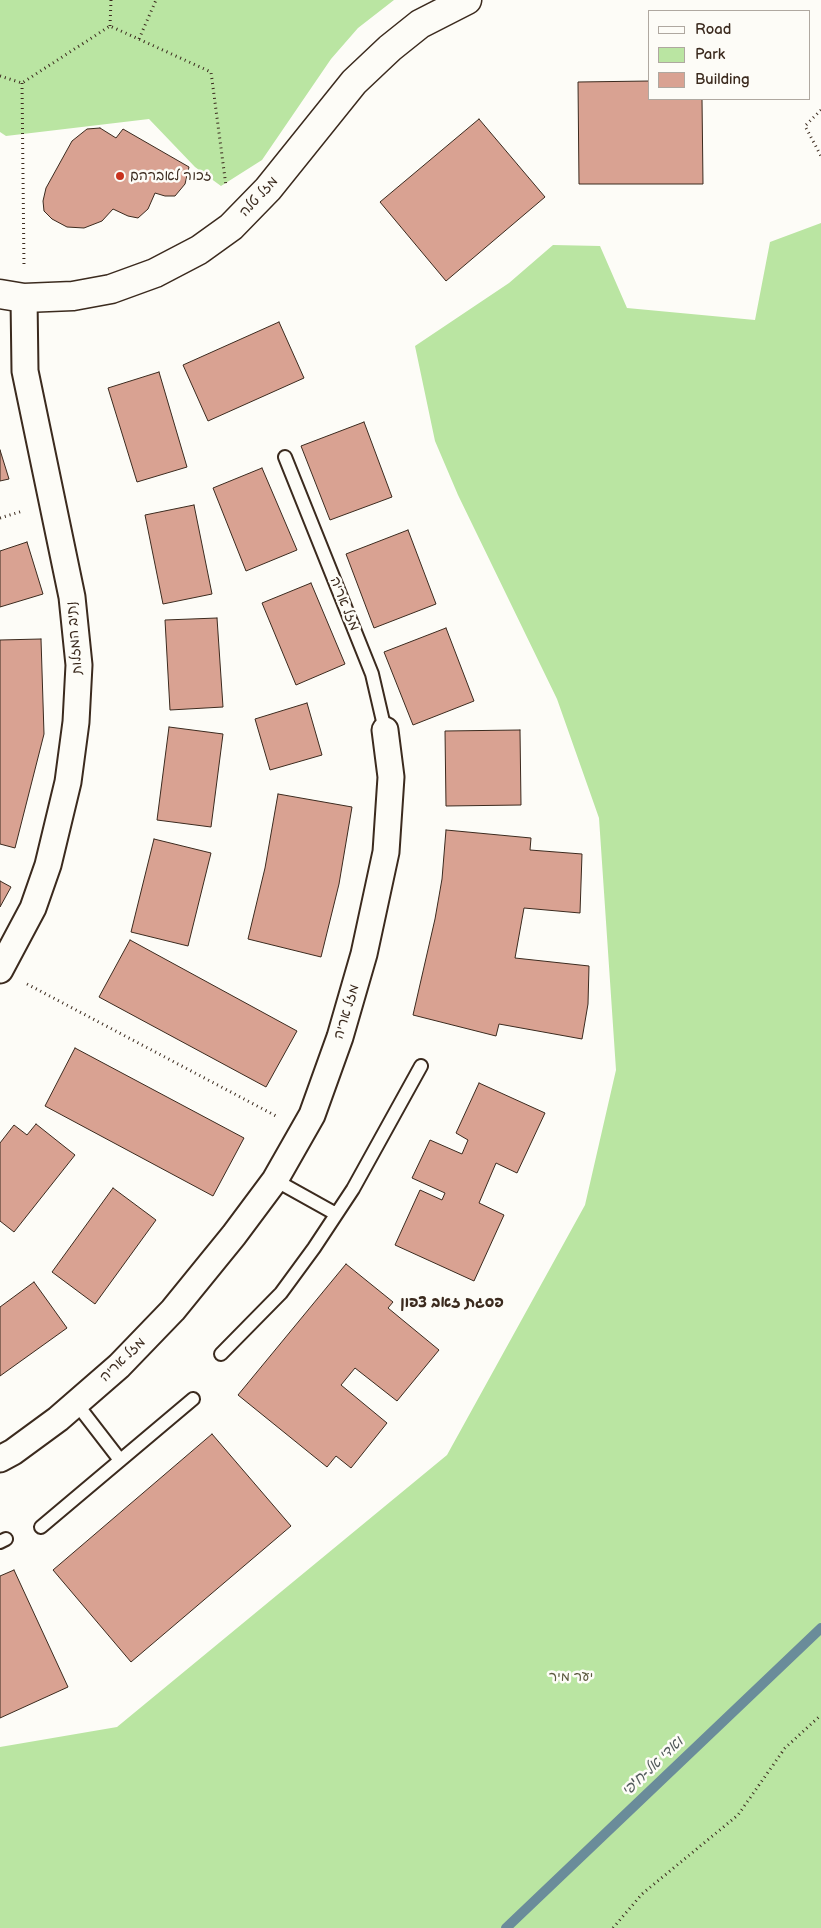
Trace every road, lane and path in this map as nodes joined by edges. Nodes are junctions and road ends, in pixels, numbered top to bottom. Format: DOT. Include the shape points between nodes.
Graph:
graph roads {
  1 [pos="112,0"];
  2 [pos="156,0"];
  3 [pos="467,0"];
  4 [pos="110,26"];
  5 [pos="139,39"];
  6 [pos="0,76"];
  7 [pos="22,83"];
  8 [pos="821,110"];
  9 [pos="821,156"];
  10 [pos="231,227"];
  11 [pos="12,296"];
  12 [pos="285,457"];
  13 [pos="385,730"];
  14 [pos="0,970"];
  15 [pos="421,1066"];
  16 [pos="304,1130"];
  17 [pos="275,1180"];
  18 [pos="336,1214"];
  19 [pos="221,1354"];
  20 [pos="193,1399"];
  21 [pos="76,1403"];
  22 [pos="0,1459"];
  23 [pos="120,1460"];
  24 [pos="41,1527"];
  25 [pos="821,1715"];
  26 [pos="613,1928"];
  1 -- 4 [label="path"];
  2 -- 5 [label="path"];
  3 -- 10 [label="street, מזל טלה" via="420,24 354,82 268,189"];
  4 -- 5 [label="path"];
  4 -- 7 [label="path"];
  5 -- 10 [label="path" via="211,72"];
  6 -- 7 [label="path"];
  7 -- 11 [label="path"];
  8 -- 9 [label="path" via="805,126"];
  10 -- 11 [label="street, מזל טלה" via="199,250 155,273 120,286 73,296"];
  11 -- 14 [label="street, נתיב המזלות" via="72,597 79,664 68,782 48,865 33,908"];
  12 -- 13 [label="lane, מזל אריה" via="372,674"];
  13 -- 16 [label="street, מזל אריה" via="391,777 386,852 359,973 334,1055"];
  14 -- 16 [label="path"];
  15 -- 18 [label="lane"];
  16 -- 17 [label="street, מזל אריה"];
  17 -- 18 [label="lane"];
  17 -- 21 [label="street, מזל אריה" via="173,1310 119,1366"];
  18 -- 19 [label="lane" via="281,1292"];
  20 -- 23 [label="lane"];
  21 -- 22 [label="street, מזל אריה"];
  21 -- 23 [label="lane"];
  23 -- 24 [label="lane"];
  25 -- 26 [label="path" via="785,1748 738,1815 642,1894"];
}
